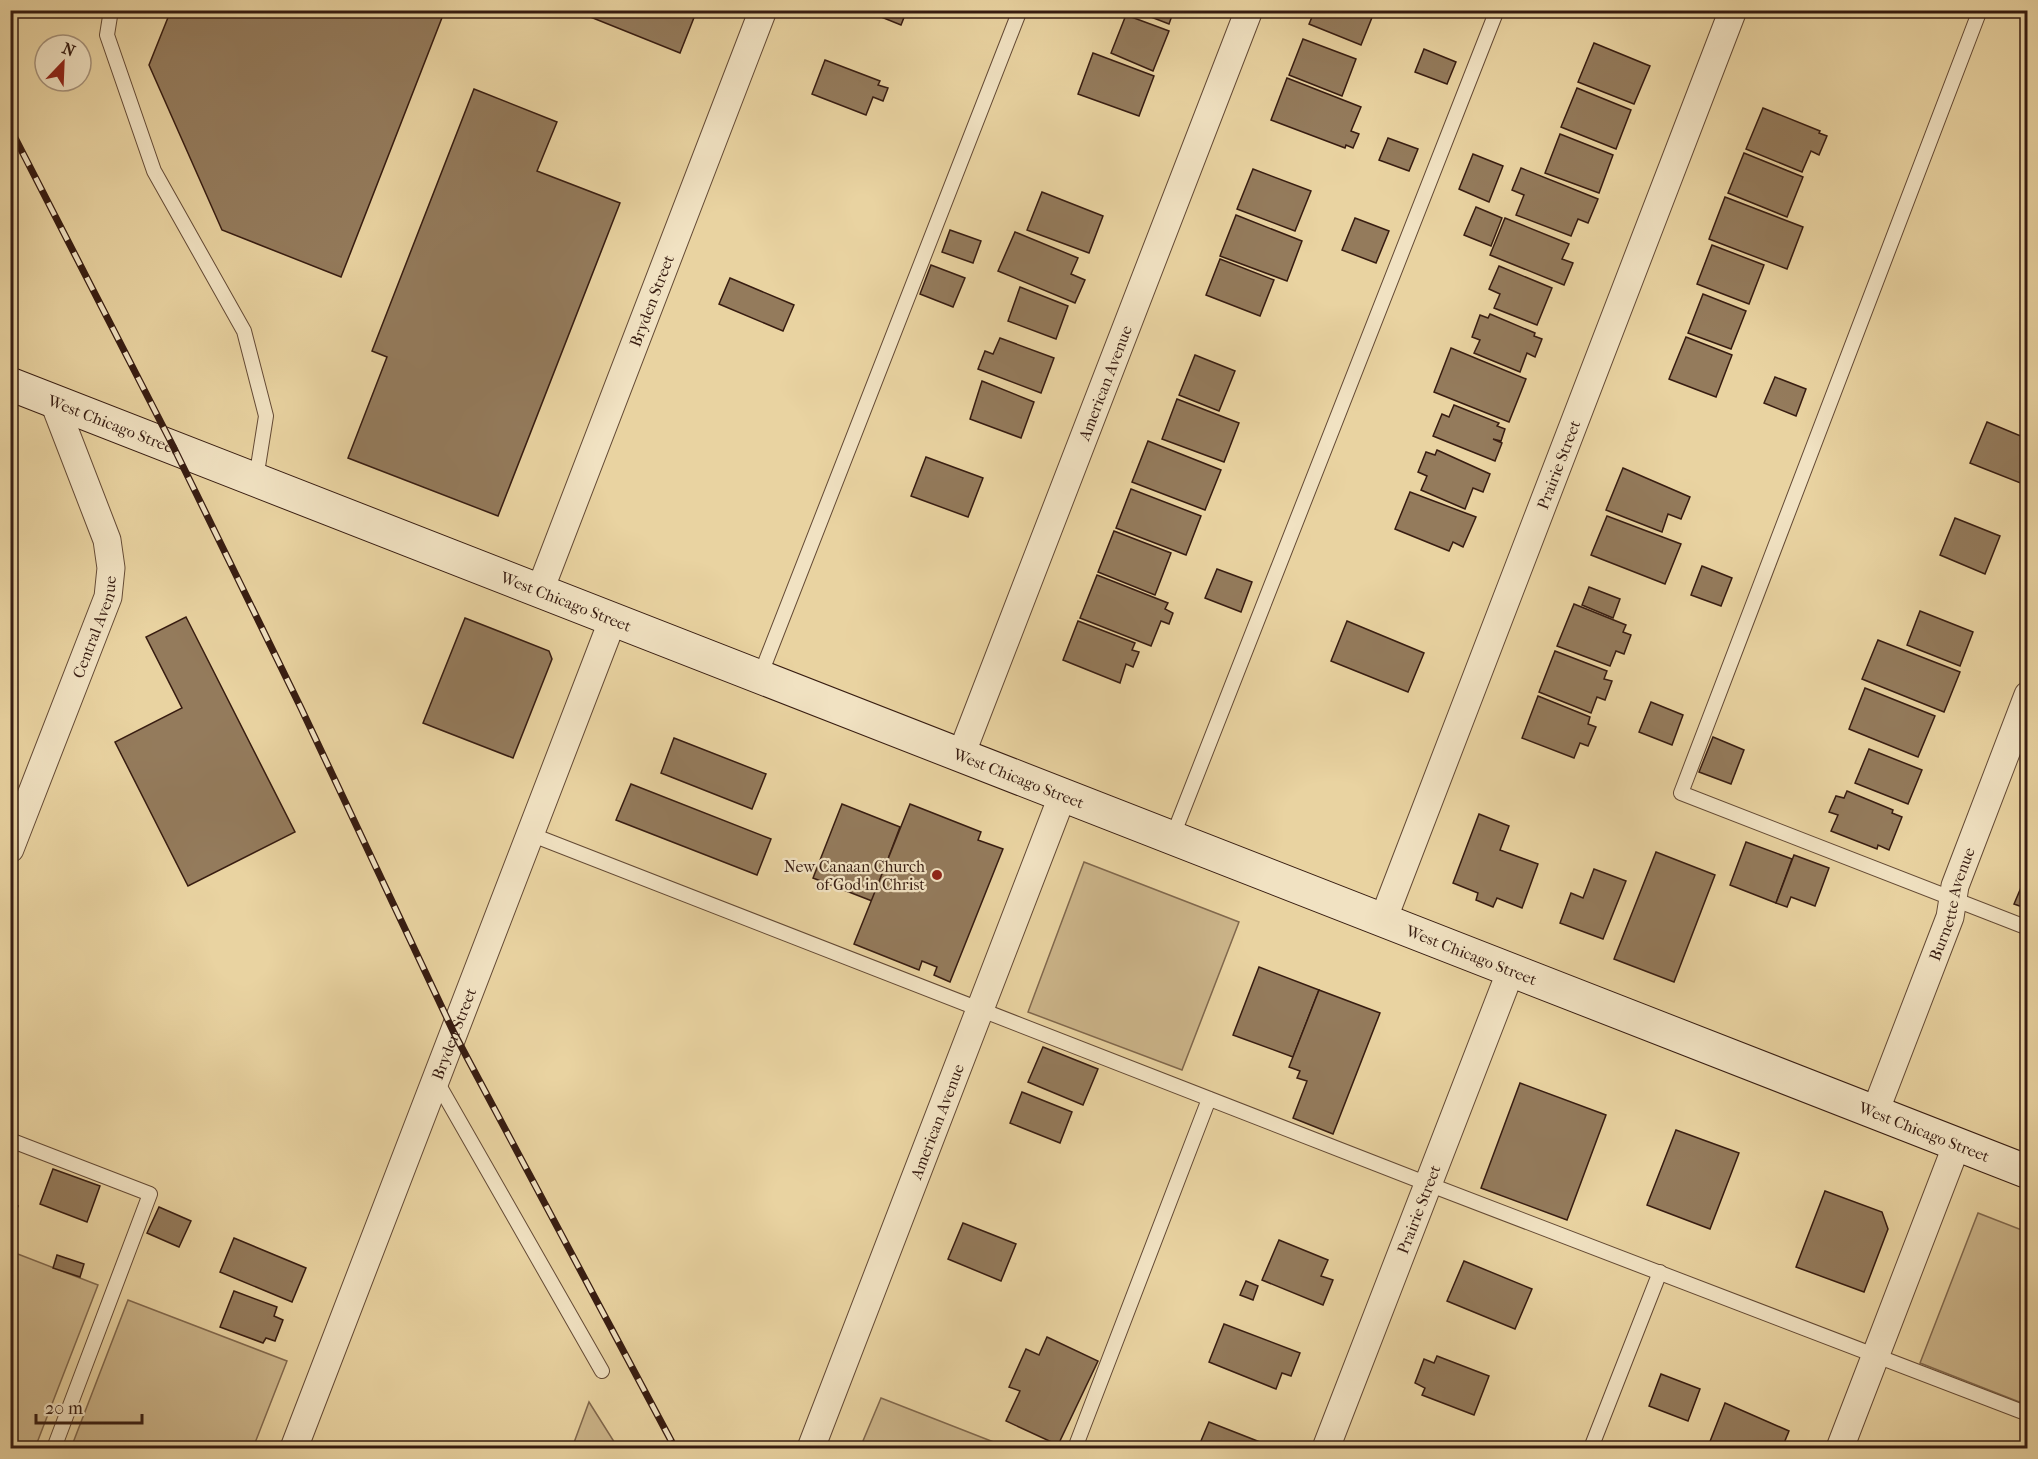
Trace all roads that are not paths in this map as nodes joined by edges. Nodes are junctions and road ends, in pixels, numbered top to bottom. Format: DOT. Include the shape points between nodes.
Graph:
graph roads {
  1 [pos="111,10"];
  2 [pos="763,10"];
  3 [pos="1020,10"];
  4 [pos="1249,10"];
  5 [pos="1497,10"];
  6 [pos="1733,10"];
  7 [pos="1980,10"];
  8 [pos="10,384"];
  9 [pos="53,400"];
  10 [pos="256,479"];
  11 [pos="540,590"];
  12 [pos="613,619"];
  13 [pos="760,676"];
  14 [pos="2028,695"];
  15 [pos="961,755"];
  16 [pos="1063,794"];
  17 [pos="530,834"];
  18 [pos="1172,838"];
  19 [pos="10,849"];
  20 [pos="1953,899"];
  21 [pos="1383,920"];
  22 [pos="2028,928"];
  23 [pos="1511,970"];
  24 [pos="980,1009"];
  25 [pos="436,1080"];
  26 [pos="1209,1099"];
  27 [pos="1875,1112"];
  28 [pos="10,1140"];
  29 [pos="1958,1144"];
  30 [pos="2028,1172"];
  31 [pos="1426,1190"];
  32 [pos="1660,1272"];
  33 [pos="1876,1354"];
  34 [pos="602,1371"];
  35 [pos="2028,1414"];
  36 [pos="54,1449"];
  37 [pos="294,1449"];
  38 [pos="811,1449"];
  39 [pos="1075,1449"];
  40 [pos="1326,1449"];
  41 [pos="1591,1449"];
  42 [pos="1840,1449"];
  1 -- 10 [label="lane" via="106,35 154,171 244,331 266,416"];
  2 -- 11 [label="street, Bryden Street"];
  3 -- 13 [label="lane"];
  4 -- 15 [label="street, American Avenue"];
  5 -- 18 [label="lane"];
  6 -- 21 [label="street, Prairie Street"];
  7 -- 20 [label="lane" via="1681,793"];
  8 -- 9 [label="street, West Chicago Street"];
  9 -- 10 [label="street, West Chicago Street"];
  9 -- 19 [label="street, Central Avenue" via="107,540 111,568 108,597"];
  10 -- 11 [label="street, West Chicago Street"];
  11 -- 12 [label="street, West Chicago Street"];
  12 -- 13 [label="street, West Chicago Street"];
  12 -- 17 [label="street, Bryden Street"];
  13 -- 15 [label="street, West Chicago Street"];
  14 -- 20 [label="street, Burnette Avenue"];
  15 -- 16 [label="street, West Chicago Street"];
  16 -- 18 [label="street, West Chicago Street"];
  16 -- 24 [label="street, American Avenue"];
  17 -- 24 [label="lane"];
  17 -- 25 [label="street, Bryden Street"];
  18 -- 21 [label="street, West Chicago Street"];
  20 -- 22 [label="lane"];
  20 -- 27 [label="street, Burnette Avenue" via="1950,917"];
  21 -- 23 [label="street, West Chicago Street"];
  23 -- 27 [label="street, West Chicago Street"];
  23 -- 31 [label="street, Prairie Street"];
  24 -- 26 [label="lane"];
  24 -- 38 [label="street, American Avenue"];
  25 -- 34 [label="lane"];
  25 -- 37 [label="street, Bryden Street"];
  26 -- 31 [label="lane"];
  26 -- 39 [label="lane"];
  27 -- 29 [label="street, West Chicago Street"];
  28 -- 36 [label="lane" via="150,1194"];
  29 -- 30 [label="street, West Chicago Street"];
  29 -- 33 [label="street"];
  31 -- 32 [label="lane"];
  31 -- 40 [label="street, Prairie Street"];
  32 -- 33 [label="lane"];
  32 -- 41 [label="lane"];
  33 -- 35 [label="lane"];
  33 -- 42 [label="street"];
}
